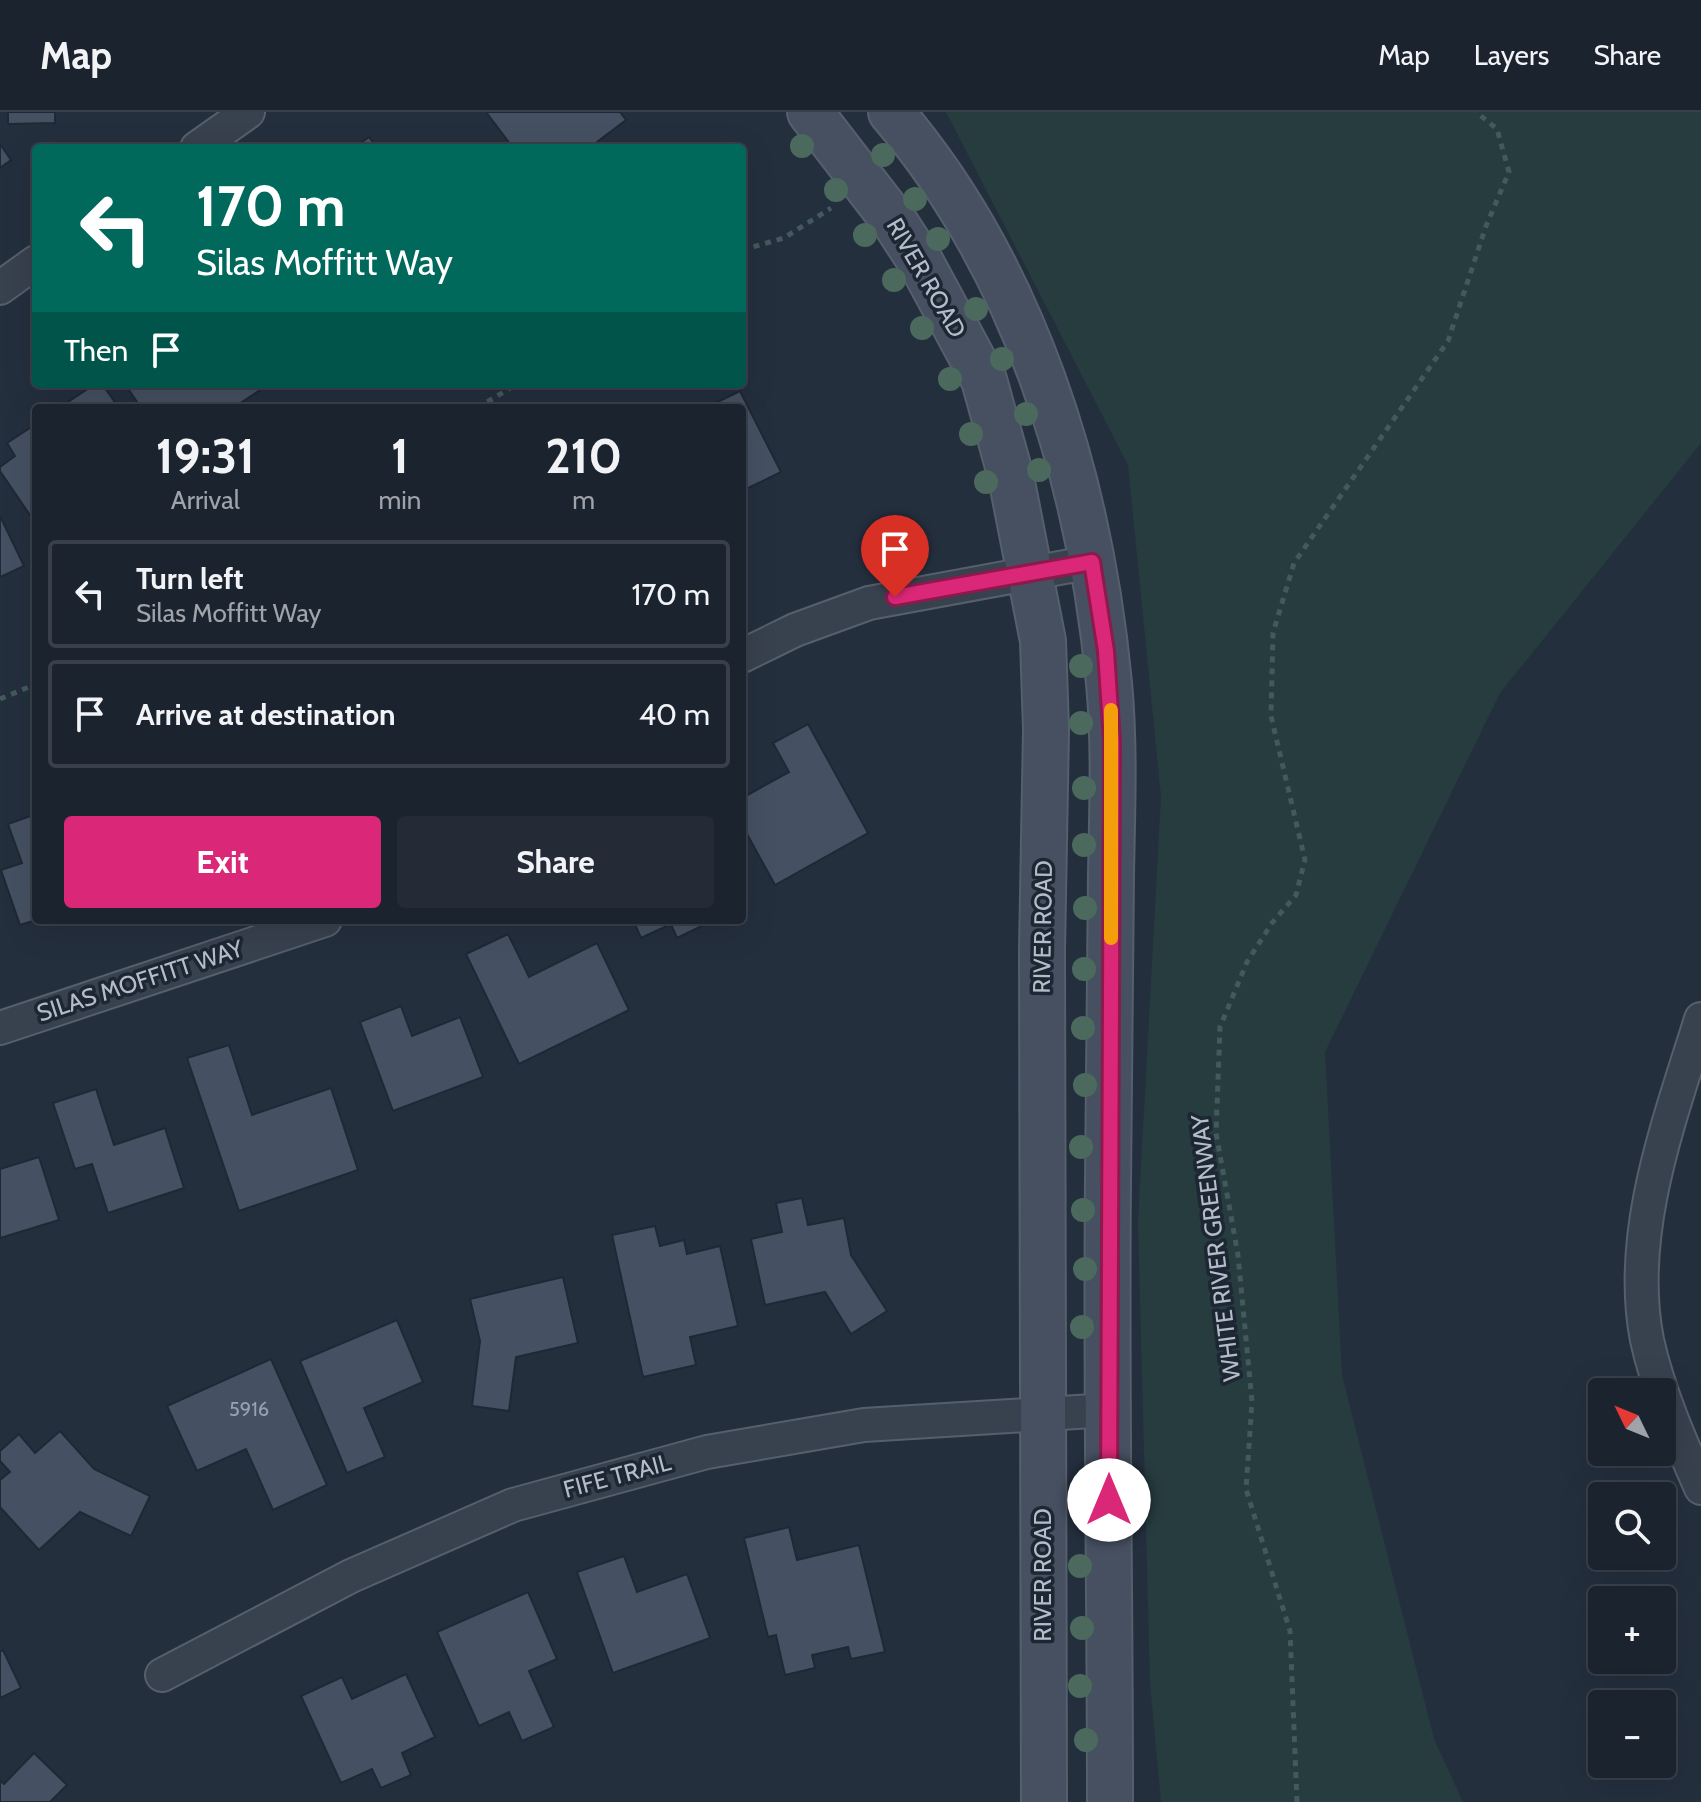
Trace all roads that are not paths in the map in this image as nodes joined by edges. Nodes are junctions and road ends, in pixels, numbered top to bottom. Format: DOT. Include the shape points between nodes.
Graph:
graph roads {
  1 [pos="248,112"];
  2 [pos="810,112"];
  3 [pos="891,112"];
  4 [pos="203,144"];
  5 [pos="32,265"];
  6 [pos="0,288"];
  7 [pos="1092,562"];
  8 [pos="1031,572"];
  9 [pos="746,654"];
  10 [pos="313,924"];
  11 [pos="1701,1019"];
  12 [pos="0,1028"];
  13 [pos="1109,1410"];
  14 [pos="1043,1412"];
  15 [pos="1701,1488"];
  16 [pos="162,1675"];
  17 [pos="1044,1802"];
  18 [pos="1110,1802"];
  1 -- 4 [label="street"];
  2 -- 8 [label="main road, RIVER ROAD" via="894,221 984,380"];
  3 -- 7 [label="main road" via="969,224 1015,312 1057,415"];
  5 -- 6 [label="street"];
  7 -- 8 [label="street"];
  7 -- 13 [label="main road" via="1106,651 1112,742"];
  8 -- 9 [label="street" via="869,603"];
  8 -- 14 [label="main road, RIVER ROAD" via="1043,641 1046,729"];
  10 -- 12 [label="street, SILAS MOFFITT WAY"];
  11 -- 15 [label="street" via="1644,1227 1643,1283 1647,1339 1676,1432"];
  13 -- 14 [label="street, FIFE TRAIL"];
  13 -- 18 [label="main road"];
  14 -- 16 [label="street, FIFE TRAIL" via="864,1425 722,1449 513,1505 351,1576"];
  14 -- 17 [label="main road, RIVER ROAD"];
}
